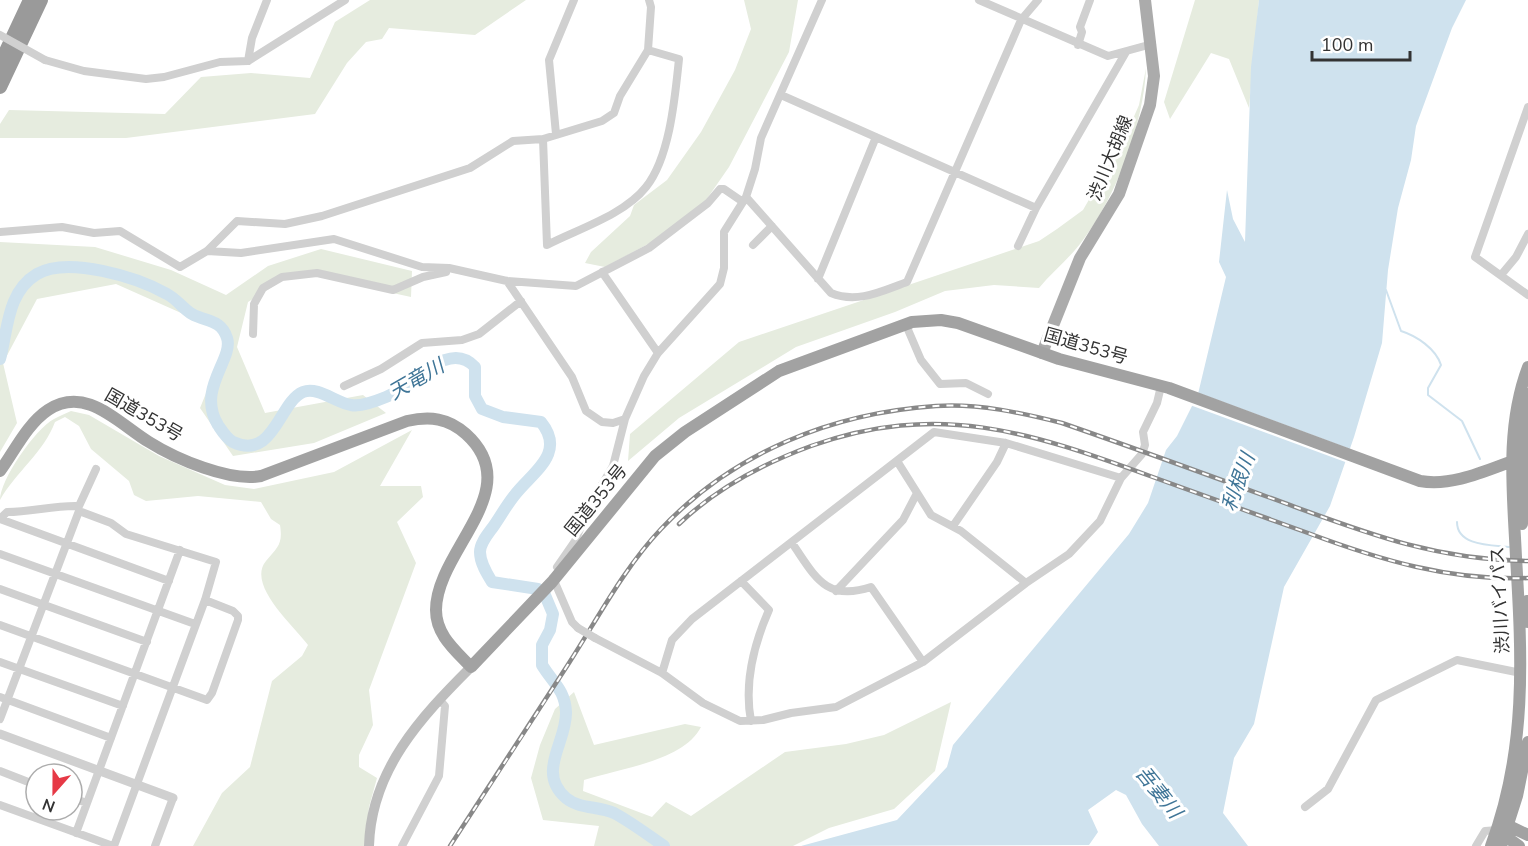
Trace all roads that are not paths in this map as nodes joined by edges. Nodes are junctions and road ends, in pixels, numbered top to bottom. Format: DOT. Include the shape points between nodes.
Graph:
graph roads {
  1 [pos="30,0"];
  2 [pos="41,0"];
  3 [pos="267,0"];
  4 [pos="345,0"];
  5 [pos="574,0"];
  6 [pos="649,0"];
  7 [pos="822,0"];
  8 [pos="979,0"];
  9 [pos="1038,0"];
  10 [pos="1090,0"];
  11 [pos="1145,0"];
  12 [pos="1021,20"];
  13 [pos="0,35"];
  14 [pos="1152,44"];
  15 [pos="1078,45"];
  16 [pos="648,50"];
  17 [pos="1126,52"];
  18 [pos="248,61"];
  19 [pos="0,64"];
  20 [pos="0,87"];
  21 [pos="781,95"];
  22 [pos="1528,107"];
  23 [pos="556,134"];
  24 [pos="876,137"];
  25 [pos="543,139"];
  26 [pos="956,172"];
  27 [pos="745,199"];
  28 [pos="1036,208"];
  29 [pos="772,226"];
  30 [pos="0,232"];
  31 [pos="1528,234"];
  32 [pos="753,245"];
  33 [pos="1018,246"];
  34 [pos="207,251"];
  35 [pos="456,270"];
  36 [pos="602,272"];
  37 [pos="1501,275"];
  38 [pos="818,279"];
  39 [pos="507,281"];
  40 [pos="1528,295"];
  41 [pos="521,301"];
  42 [pos="906,324"];
  43 [pos="253,334"];
  44 [pos="658,353"];
  45 [pos="1042,353"];
  46 [pos="1528,367"];
  47 [pos="344,386"];
  48 [pos="1165,387"];
  49 [pos="988,394"];
  50 [pos="1528,394"];
  51 [pos="625,419"];
  52 [pos="1006,443"];
  53 [pos="1520,458"];
  54 [pos="897,461"];
  55 [pos="96,469"];
  56 [pos="0,471"];
  57 [pos="1121,478"];
  58 [pos="916,495"];
  59 [pos="0,519"];
  60 [pos="953,526"];
  61 [pos="64,543"];
  62 [pos="792,543"];
  63 [pos="180,549"];
  64 [pos="0,554"];
  65 [pos="53,573"];
  66 [pos="169,580"];
  67 [pos="741,581"];
  68 [pos="549,584"];
  69 [pos="1026,584"];
  70 [pos="0,589"];
  71 [pos="836,591"];
  72 [pos="205,600"];
  73 [pos="42,604"];
  74 [pos="158,610"];
  75 [pos="1528,622"];
  76 [pos="195,624"];
  77 [pos="0,625"];
  78 [pos="30,636"];
  79 [pos="147,642"];
  80 [pos="0,662"];
  81 [pos="923,662"];
  82 [pos="471,667"];
  83 [pos="18,668"];
  84 [pos="663,673"];
  85 [pos="135,674"];
  86 [pos="1524,674"];
  87 [pos="172,688"];
  88 [pos="4,698"];
  89 [pos="439,699"];
  90 [pos="123,706"];
  91 [pos="0,719"];
  92 [pos="751,721"];
  93 [pos="0,734"];
  94 [pos="111,738"];
  95 [pos="1528,742"];
  96 [pos="99,770"];
  97 [pos="0,771"];
  98 [pos="24,780"];
  99 [pos="137,784"];
  100 [pos="173,798"];
  101 [pos="84,802"];
  102 [pos="87,803"];
  103 [pos="0,805"];
  104 [pos="1305,807"];
  105 [pos="76,833"];
  106 [pos="1503,835"];
  107 [pos="1528,835"];
  108 [pos="114,846"];
  109 [pos="155,846"];
  110 [pos="369,846"];
  111 [pos="402,846"];
  112 [pos="1476,846"];
  113 [pos="1491,846"];
  114 [pos="1519,846"];
  1 -- 19 [label="highway"];
  2 -- 20 [label="highway"];
  3 -- 18 [label="street" via="252,38"];
  4 -- 18 [label="street"];
  5 -- 23 [label="street" via="549,60"];
  6 -- 16 [label="street"];
  7 -- 21 [label="street"];
  8 -- 12 [label="street"];
  9 -- 12 [label="street"];
  10 -- 15 [label="street"];
  11 -- 14 [label="main road, 渋川大胡線"];
  12 -- 15 [label="street"];
  12 -- 26 [label="street"];
  13 -- 18 [label="street, bridge" via="45,60 84,71 146,80 220,62"];
  14 -- 17 [label="street"];
  14 -- 45 [label="main road, 渋川大胡線" via="1153,90 1126,173 1115,201 1072,274"];
  15 -- 17 [label="street" via="1108,56"];
  16 -- 23 [label="street" via="614,113 602,121"];
  16 -- 25 [label="street" via="679,59 675,97 658,168 645,188 618,209 548,245"];
  17 -- 28 [label="street"];
  21 -- 24 [label="street"];
  21 -- 27 [label="street" via="761,138"];
  22 -- 37 [label="street" via="1475,257"];
  23 -- 25 [label="street"];
  24 -- 26 [label="street"];
  24 -- 38 [label="street"];
  25 -- 34 [label="street" via="513,141 470,168 322,216 285,224 237,221"];
  26 -- 28 [label="street"];
  26 -- 38 [label="street" via="907,282 867,296 848,298 831,293"];
  27 -- 29 [label="street"];
  27 -- 36 [label="street" via="720,189 708,203 649,248"];
  27 -- 44 [label="street" via="724,232 720,284"];
  28 -- 33 [label="street"];
  29 -- 32 [label="street"];
  29 -- 38 [label="street"];
  30 -- 34 [label="street" via="62,227 94,233 120,231 180,267"];
  31 -- 37 [label="street"];
  34 -- 35 [label="street" via="241,253 334,239 404,263"];
  35 -- 39 [label="street"];
  35 -- 43 [label="street" via="423,277 393,290 317,273 282,277 263,288 254,304"];
  36 -- 39 [label="street" via="576,285"];
  36 -- 44 [label="street"];
  37 -- 40 [label="street"];
  39 -- 41 [label="street"];
  41 -- 47 [label="street" via="479,334 462,340 422,343"];
  41 -- 51 [label="street" via="572,377 586,411 602,422"];
  42 -- 45 [label="highway, 国道353号" via="927,320 958,323"];
  42 -- 49 [label="street" via="921,360 939,384 966,383"];
  42 -- 68 [label="highway, 国道353号" via="768,377 671,442 646,466"];
  44 -- 51 [label="street"];
  45 -- 48 [label="highway, 国道353号"];
  46 -- 53 [label="highway, 渋川バイパス" via="1519,392"];
  48 -- 53 [label="highway, 国道353号" via="1420,481 1442,483"];
  48 -- 57 [label="street" via="1143,432 1142,454"];
  50 -- 53 [label="highway, 渋川バイパス"];
  51 -- 68 [label="street" via="613,466"];
  52 -- 54 [label="street" via="934,432"];
  52 -- 57 [label="street"];
  52 -- 60 [label="street"];
  53 -- 75 [label="highway, 渋川バイパス"];
  53 -- 86 [label="highway, 渋川バイパス"];
  54 -- 58 [label="street"];
  54 -- 62 [label="street"];
  55 -- 59 [label="street" via="79,506 7,512"];
  56 -- 82 [label="highway, 国道353号" via="41,415 70,401 94,405 149,443 178,456 243,478 261,476 406,421 444,420 468,436 482,454 488,480 484,501 444,577 437,599 436,617 441,632"];
  57 -- 69 [label="street" via="1100,521 1069,554"];
  58 -- 60 [label="street" via="931,515"];
  58 -- 71 [label="street" via="903,520"];
  59 -- 61 [label="street"];
  60 -- 69 [label="street"];
  61 -- 63 [label="street" via="75,514 81,511 126,534"];
  61 -- 65 [label="street"];
  61 -- 66 [label="street"];
  62 -- 67 [label="street"];
  62 -- 71 [label="street" via="813,574"];
  63 -- 66 [label="street"];
  63 -- 72 [label="street" via="216,562"];
  64 -- 65 [label="street"];
  65 -- 73 [label="street"];
  65 -- 74 [label="street"];
  66 -- 74 [label="street"];
  67 -- 84 [label="street" via="672,640"];
  67 -- 92 [label="street" via="769,610 753,658"];
  68 -- 82 [label="highway, 国道353号"];
  68 -- 84 [label="street, bridge" via="578,628"];
  69 -- 81 [label="street"];
  70 -- 73 [label="street"];
  71 -- 81 [label="street" via="851,594 871,587"];
  72 -- 76 [label="street"];
  72 -- 87 [label="street" via="238,616 212,693 207,700"];
  73 -- 78 [label="street"];
  73 -- 79 [label="street"];
  74 -- 76 [label="street"];
  74 -- 79 [label="street"];
  76 -- 87 [label="street"];
  77 -- 78 [label="street"];
  78 -- 83 [label="street"];
  78 -- 85 [label="street"];
  79 -- 85 [label="street"];
  80 -- 83 [label="street"];
  81 -- 92 [label="street" via="836,707"];
  82 -- 89 [label="main road"];
  83 -- 88 [label="street"];
  83 -- 90 [label="street"];
  84 -- 92 [label="street" via="720,713"];
  85 -- 87 [label="street"];
  85 -- 90 [label="street"];
  86 -- 104 [label="street" via="1457,660 1376,700 1328,789"];
  86 -- 106 [label="highway, 渋川バイパス" via="1514,774"];
  87 -- 99 [label="street"];
  88 -- 91 [label="street"];
  88 -- 94 [label="street"];
  89 -- 110 [label="main road" via="403,743 385,776 372,819"];
  89 -- 111 [label="street" via="445,706 439,776"];
  90 -- 94 [label="street"];
  93 -- 96 [label="street"];
  94 -- 96 [label="street"];
  95 -- 106 [label="highway"];
  96 -- 99 [label="street"];
  96 -- 102 [label="street"];
  97 -- 98 [label="street"];
  99 -- 100 [label="street"];
  99 -- 108 [label="street"];
  100 -- 109 [label="street"];
  101 -- 102 [label="street"];
  102 -- 105 [label="street"];
  103 -- 105 [label="street"];
  105 -- 108 [label="street"];
  106 -- 107 [label="highway"];
  106 -- 112 [label="street" via="1485,831"];
  106 -- 113 [label="highway"];
  106 -- 114 [label="highway"];
}
